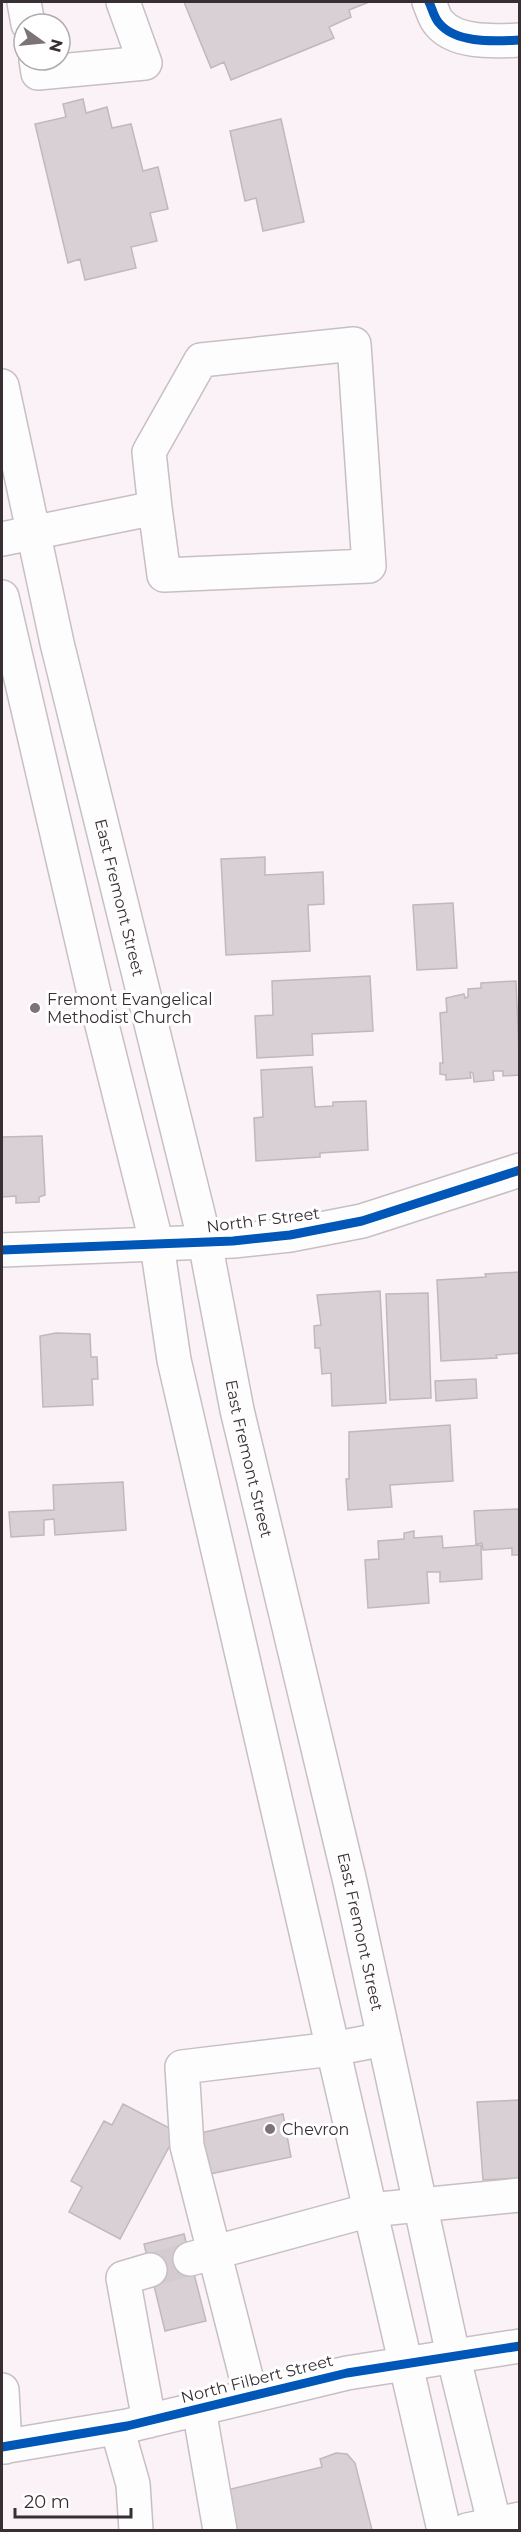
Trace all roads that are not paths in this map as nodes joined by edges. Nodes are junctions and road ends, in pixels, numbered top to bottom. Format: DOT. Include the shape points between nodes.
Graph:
graph roads {
  1 [pos="123,2"];
  2 [pos="431,7"];
  3 [pos="519,40"];
  4 [pos="72,70"];
  5 [pos="2,386"];
  6 [pos="154,508"];
  7 [pos="33,532"];
  8 [pos="2,539"];
  9 [pos="2,597"];
  10 [pos="519,1170"];
  11 [pos="205,1242"];
  12 [pos="157,1245"];
  13 [pos="2,1250"];
  14 [pos="384,2039"];
  15 [pos="333,2049"];
  16 [pos="519,2195"];
  17 [pos="420,2204"];
  18 [pos="370,2210"];
  19 [pos="203,2256"];
  20 [pos="150,2270"];
  21 [pos="519,2346"];
  22 [pos="453,2355"];
  23 [pos="405,2362"];
  24 [pos="2,2390"];
  25 [pos="251,2396"];
  26 [pos="199,2409"];
  27 [pos="149,2421"];
  28 [pos="117,2428"];
  29 [pos="3,2447"];
  30 [pos="494,2526"];
  31 [pos="136,2530"];
  32 [pos="220,2530"];
  33 [pos="444,2530"];
  1 -- 4 [label="main road" via="145,63"];
  2 -- 3 [label="main road" via="439,23 454,35"];
  5 -- 7 [label="main road, East Fremont Street"];
  6 -- 6 [label="main road" via="149,452 201,360 354,344 369,566 164,575"];
  6 -- 7 [label="main road"];
  7 -- 8 [label="main road"];
  7 -- 11 [label="main road, East Fremont Street"];
  9 -- 12 [label="main road"];
  10 -- 11 [label="main road, North F Street" via="362,1221 290,1235"];
  11 -- 12 [label="main road, North F Street"];
  11 -- 14 [label="main road, East Fremont Street" via="237,1410"];
  12 -- 13 [label="main road, North F Street"];
  12 -- 15 [label="main road" via="174,1360"];
  14 -- 15 [label="main road"];
  14 -- 17 [label="main road, East Fremont Street"];
  15 -- 18 [label="main road"];
  15 -- 19 [label="main road" via="182,2067 187,2145"];
  16 -- 17 [label="main road"];
  17 -- 18 [label="main road"];
  17 -- 22 [label="main road, East Fremont Street"];
  18 -- 19 [label="main road"];
  18 -- 23 [label="main road"];
  19 -- 25 [label="main road"];
  20 -- 27 [label="main road" via="123,2278"];
  21 -- 22 [label="main road, North Filbert Street"];
  22 -- 23 [label="main road, North Filbert Street"];
  22 -- 30 [label="main road, East Fremont Street"];
  23 -- 25 [label="main road, North Filbert Street"];
  23 -- 33 [label="main road"];
  24 -- 29 [label="main road"];
  25 -- 26 [label="main road, North Filbert Street"];
  26 -- 27 [label="main road, North Filbert Street"];
  26 -- 32 [label="main road"];
  27 -- 28 [label="main road, North Filbert Street"];
  28 -- 29 [label="main road, North Filbert Street"];
  28 -- 31 [label="main road" via="133,2484"];
}
